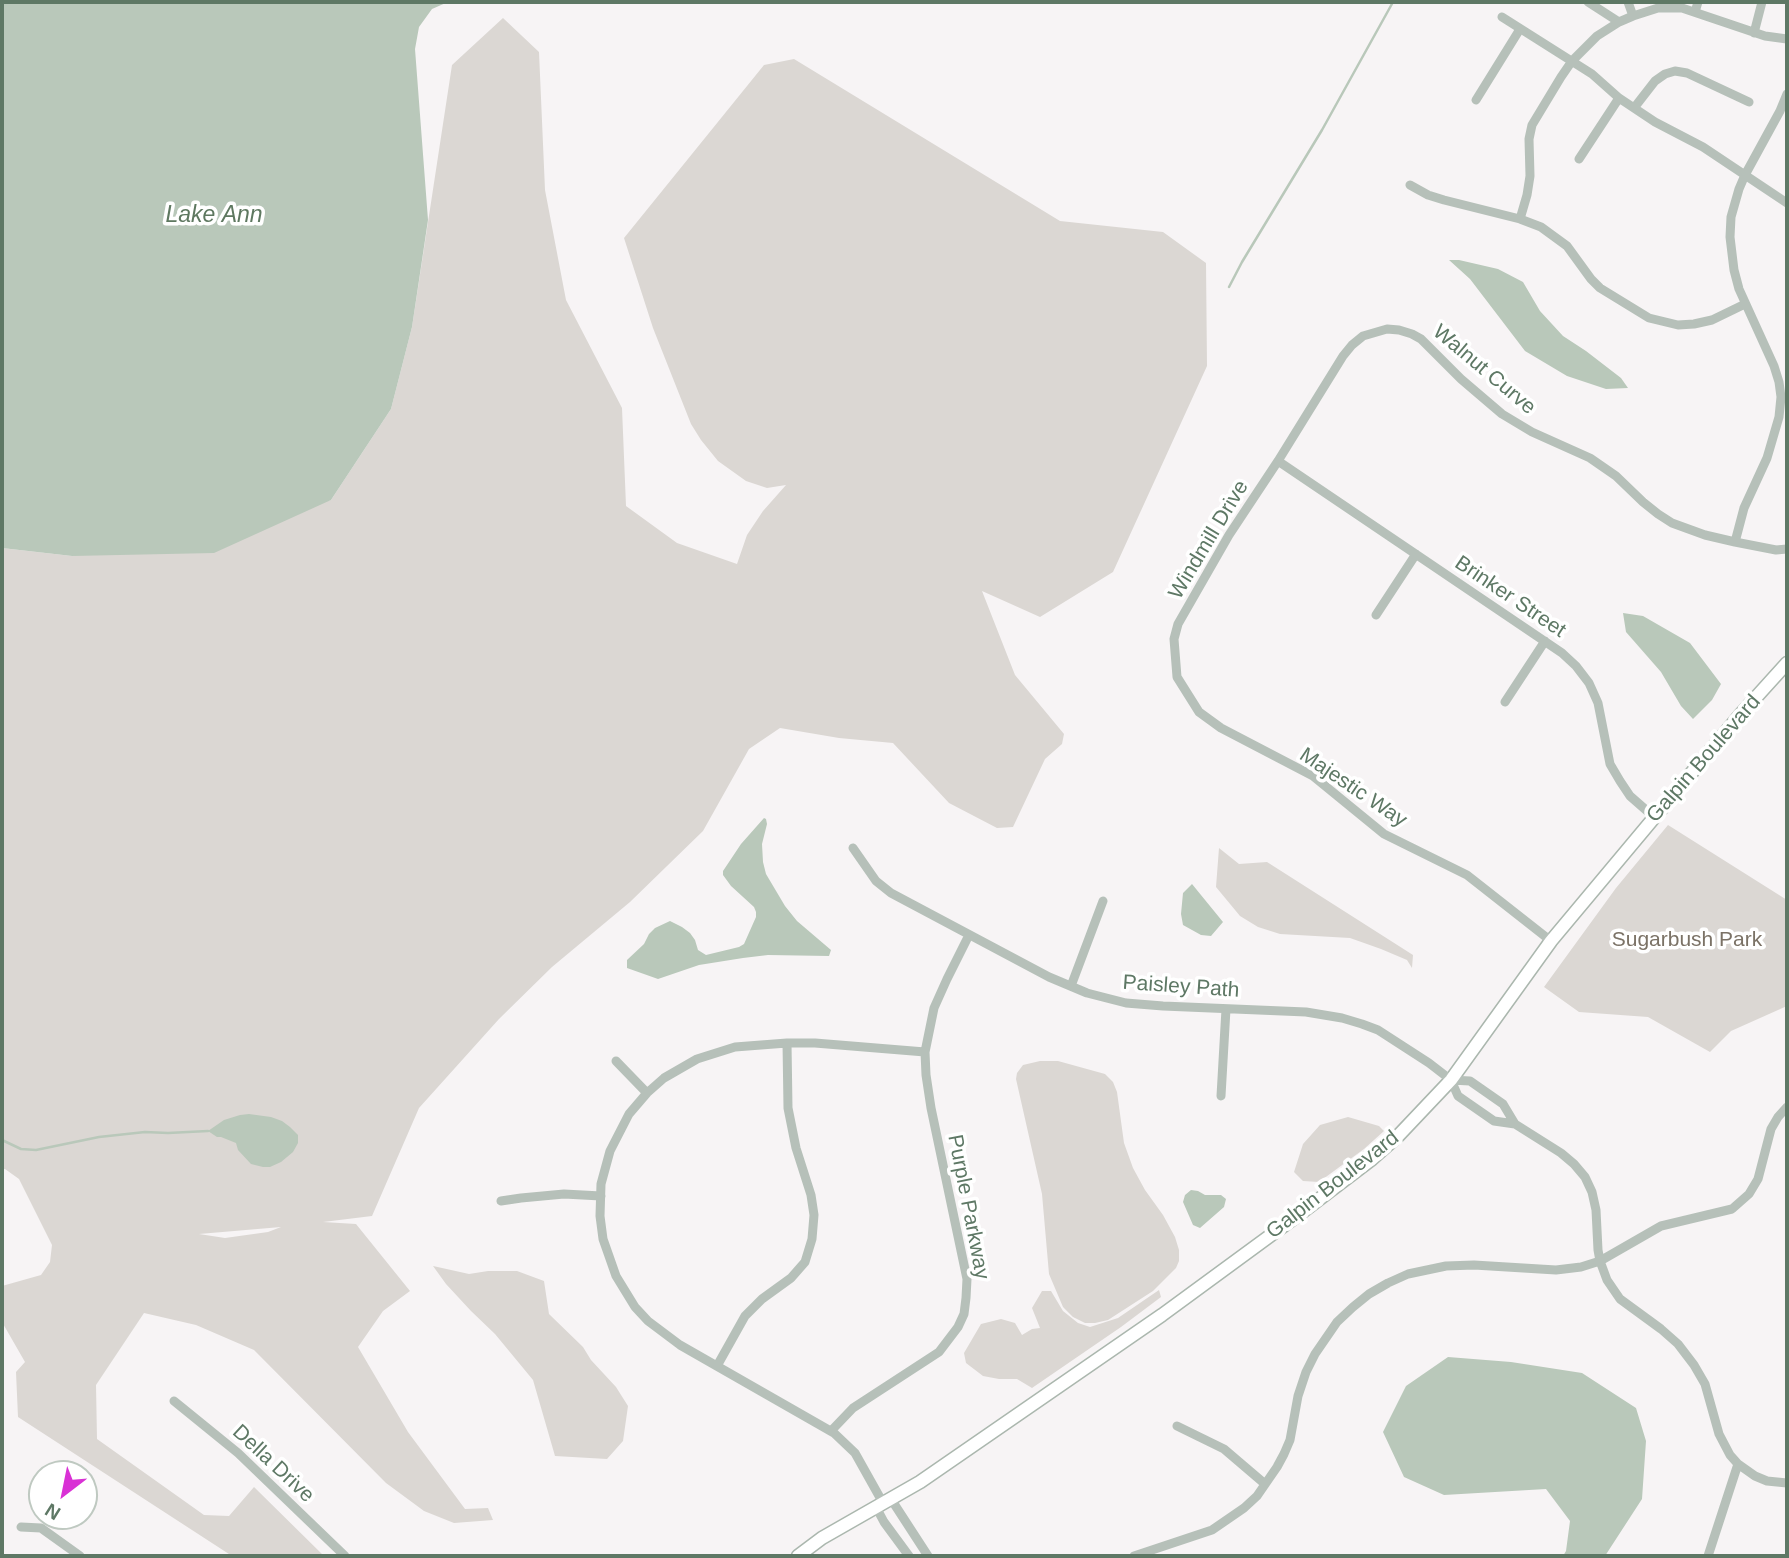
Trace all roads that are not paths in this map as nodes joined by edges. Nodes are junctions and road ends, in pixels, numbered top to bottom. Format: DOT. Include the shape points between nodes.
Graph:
graph roads {
  1 [pos="1588,2"];
  2 [pos="1628,2"];
  3 [pos="1698,2"];
  4 [pos="1762,2"];
  5 [pos="1695,12"];
  6 [pos="1633,16"];
  7 [pos="1502,18"];
  8 [pos="1619,22"];
  9 [pos="1520,29"];
  10 [pos="1754,33"];
  11 [pos="1787,39"];
  12 [pos="1572,61"];
  13 [pos="1787,94"];
  14 [pos="1619,98"];
  15 [pos="1476,100"];
  16 [pos="1749,102"];
  17 [pos="1634,108"];
  18 [pos="1579,159"];
  19 [pos="1745,175"];
  20 [pos="1410,185"];
  21 [pos="1787,203"];
  22 [pos="1520,219"];
  23 [pos="1745,303"];
  24 [pos="1278,461"];
  25 [pos="1735,542"];
  26 [pos="1787,549"];
  27 [pos="1416,554"];
  28 [pos="1376,615"];
  29 [pos="1174,639"];
  30 [pos="1545,641"];
  31 [pos="1787,663"];
  32 [pos="1505,702"];
  33 [pos="1654,817"];
  34 [pos="853,848"];
  35 [pos="1103,901"];
  36 [pos="969,935"];
  37 [pos="1550,941"];
  38 [pos="1070,986"];
  39 [pos="1226,1009"];
  40 [pos="788,1043"];
  41 [pos="925,1052"];
  42 [pos="616,1061"];
  43 [pos="1451,1080"];
  44 [pos="647,1093"];
  45 [pos="1221,1096"];
  46 [pos="1787,1107"];
  47 [pos="1515,1124"];
  48 [pos="601,1196"];
  49 [pos="501,1201"];
  50 [pos="1600,1261"];
  51 [pos="717,1366"];
  52 [pos="174,1401"];
  53 [pos="1177,1426"];
  54 [pos="831,1431"];
  55 [pos="1738,1464"];
  56 [pos="1787,1483"];
  57 [pos="1265,1484"];
  58 [pos="884,1503"];
  59 [pos="21,1527"];
  60 [pos="80,1556"];
  61 [pos="345,1556"];
  62 [pos="798,1556"];
  63 [pos="909,1556"];
  64 [pos="928,1556"];
  65 [pos="1134,1556"];
  66 [pos="1708,1556"];
  1 -- 8 [label="street"];
  2 -- 6 [label="street"];
  3 -- 5 [label="street"];
  4 -- 10 [label="street"];
  5 -- 6 [label="street" via="1658,8"];
  5 -- 10 [label="street"];
  6 -- 8 [label="street"];
  7 -- 9 [label="street"];
  8 -- 12 [label="street"];
  9 -- 12 [label="street"];
  9 -- 15 [label="street"];
  10 -- 11 [label="street"];
  12 -- 14 [label="street"];
  12 -- 22 [label="street" via="1532,125 1530,176"];
  13 -- 19 [label="street"];
  14 -- 17 [label="street"];
  14 -- 18 [label="street"];
  16 -- 17 [label="street" via="1675,71 1655,81"];
  17 -- 19 [label="street"];
  19 -- 21 [label="street"];
  19 -- 23 [label="street" via="1730,237"];
  20 -- 22 [label="street" via="1444,200"];
  22 -- 23 [label="street" via="1555,236 1600,288 1649,318 1694,324"];
  23 -- 25 [label="street" via="1774,366 1781,397 1768,458 1744,508"];
  24 -- 25 [label="street, Walnut Curve" via="1352,345 1375,332 1399,330 1428,345 1502,414 1590,458 1658,514 1688,530"];
  24 -- 27 [label="street, Brinker Street"];
  24 -- 29 [label="street, Windmill Drive" via="1229,535"];
  25 -- 26 [label="street, Walnut Curve"];
  27 -- 28 [label="street"];
  27 -- 30 [label="street, Brinker Street"];
  29 -- 37 [label="street, Majestic Way" via="1177,677 1199,712 1313,776 1384,834 1467,875"];
  30 -- 32 [label="street"];
  30 -- 33 [label="street, Brinker Street" via="1589,683 1598,703 1611,765 1630,796"];
  31 -- 33 [label="street, Galpin Boulevard"];
  33 -- 37 [label="street, Galpin Boulevard"];
  34 -- 36 [label="street, Paisley Path" via="891,893"];
  35 -- 38 [label="street"];
  36 -- 38 [label="street, Paisley Path"];
  36 -- 41 [label="street, Purple Parkway" via="937,1001"];
  37 -- 43 [label="street, Galpin Boulevard"];
  38 -- 39 [label="street, Paisley Path" via="1126,1003"];
  39 -- 43 [label="street, Paisley Path" via="1315,1013 1362,1024 1399,1043"];
  39 -- 45 [label="street"];
  40 -- 41 [label="street"];
  40 -- 44 [label="street" via="714,1053 678,1069"];
  40 -- 51 [label="street" via="790,1126 811,1195 812,1257 745,1316"];
  41 -- 54 [label="street, Purple Parkway" via="931,1108 967,1279 964,1314 939,1352 853,1408"];
  42 -- 44 [label="street"];
  43 -- 47 [label="street" via="1470,1081 1492,1096"];
  43 -- 47 [label="street" via="1458,1096 1493,1121"];
  43 -- 58 [label="street, Galpin Boulevard" via="1398,1136 1297,1216 1110,1351"];
  44 -- 48 [label="street" via="614,1141"];
  46 -- 50 [label="street" via="1771,1129 1758,1179 1732,1209 1661,1226"];
  47 -- 50 [label="street" via="1561,1153 1585,1177 1596,1210"];
  48 -- 49 [label="street" via="564,1194"];
  48 -- 51 [label="street" via="605,1247 630,1299 663,1333"];
  50 -- 55 [label="street" via="1620,1299 1678,1344 1694,1365 1705,1384 1719,1434"];
  50 -- 57 [label="street" via="1556,1270 1446,1266 1408,1275 1369,1294 1337,1322 1315,1354 1298,1396 1290,1440"];
  51 -- 54 [label="street"];
  52 -- 61 [label="street, Della Drive" via="238,1453"];
  53 -- 57 [label="street" via="1224,1449"];
  54 -- 58 [label="street" via="855,1453"];
  55 -- 56 [label="street" via="1767,1481"];
  55 -- 66 [label="street"];
  57 -- 65 [label="street" via="1244,1508 1212,1530"];
  58 -- 62 [label="street, Galpin Boulevard"];
  58 -- 63 [label="street" via="884,1522"];
  58 -- 64 [label="street"];
  59 -- 60 [label="street" via="41,1528"];
}
